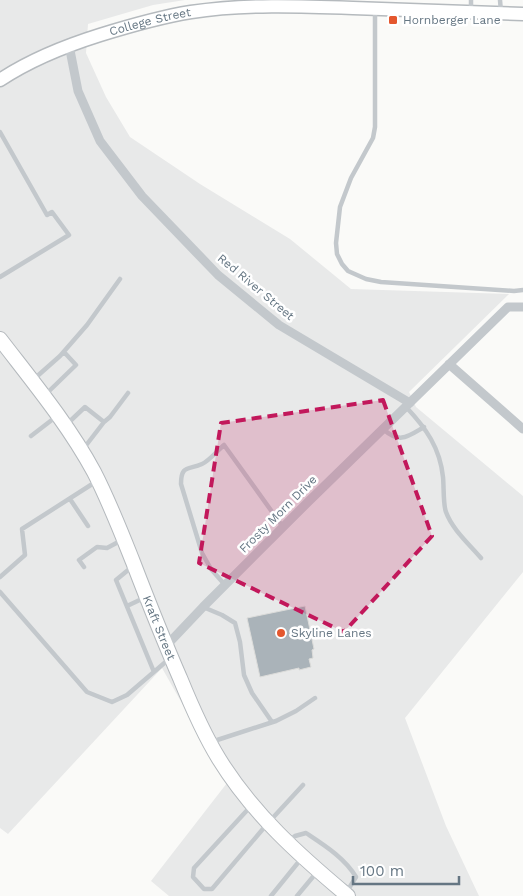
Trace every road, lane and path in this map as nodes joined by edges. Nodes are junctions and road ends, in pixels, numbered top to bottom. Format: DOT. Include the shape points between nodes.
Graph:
graph roads {
  1 [pos="500,0"];
  2 [pos="233,4"];
  3 [pos="256,4"];
  4 [pos="335,4"];
  5 [pos="471,6"];
  6 [pos="375,9"];
  7 [pos="501,13"];
  8 [pos="523,14"];
  9 [pos="69,45"];
  10 [pos="0,80"];
  11 [pos="0,132"];
  12 [pos="0,269"];
  13 [pos="2,276"];
  14 [pos="120,279"];
  15 [pos="523,290"];
  16 [pos="523,307"];
  17 [pos="0,339"];
  18 [pos="64,352"];
  19 [pos="449,364"];
  20 [pos="32,380"];
  21 [pos="128,393"];
  22 [pos="44,396"];
  23 [pos="408,405"];
  24 [pos="62,421"];
  25 [pos="104,422"];
  26 [pos="424,427"];
  27 [pos="384,429"];
  28 [pos="523,429"];
  29 [pos="31,436"];
  30 [pos="82,451"];
  31 [pos="98,480"];
  32 [pos="70,499"];
  33 [pos="88,526"];
  34 [pos="283,527"];
  35 [pos="123,539"];
  36 [pos="481,558"];
  37 [pos="134,565"];
  38 [pos="84,568"];
  39 [pos="0,577"];
  40 [pos="225,585"];
  41 [pos="0,592"];
  42 [pos="146,596"];
  43 [pos="127,606"];
  44 [pos="203,607"];
  45 [pos="169,652"];
  46 [pos="154,672"];
  47 [pos="315,698"];
  48 [pos="272,722"];
  49 [pos="210,743"];
  50 [pos="303,785"];
  51 [pos="252,805"];
  52 [pos="268,823"];
  53 [pos="287,842"];
  54 [pos="302,857"];
  55 [pos="318,871"];
  56 [pos="347,895"];
  57 [pos="271,896"];
  58 [pos="297,896"];
  1 -- 7 [label="lane"];
  2 -- 3 [label="main road, College Street"];
  2 -- 9 [label="main road, College Street" via="164,17"];
  3 -- 4 [label="main road, College Street"];
  4 -- 6 [label="main road, College Street"];
  5 -- 6 [label="main road, College Street"];
  5 -- 7 [label="main road, College Street"];
  6 -- 15 [label="lane" via="375,127 373,138 351,178 340,207 336,243 342,264 366,280"];
  7 -- 8 [label="main road, College Street"];
  9 -- 10 [label="main road, College Street"];
  9 -- 23 [label="street, Red River Street" via="78,91 100,141 142,196 218,275 279,325"];
  11 -- 13 [label="lane" via="47,215 52,212 68,235"];
  12 -- 13 [label="lane"];
  14 -- 18 [label="lane"];
  16 -- 19 [label="street" via="508,306"];
  17 -- 20 [label="highway, Kraft Street"];
  18 -- 20 [label="lane"];
  18 -- 22 [label="lane" via="76,365"];
  19 -- 23 [label="street"];
  19 -- 28 [label="street"];
  20 -- 22 [label="highway, Kraft Street"];
  21 -- 25 [label="lane"];
  22 -- 24 [label="highway, Kraft Street"];
  23 -- 26 [label="lane"];
  23 -- 27 [label="street, Frosty Morn Drive"];
  24 -- 25 [label="lane" via="85,407"];
  24 -- 29 [label="lane"];
  24 -- 30 [label="highway, Kraft Street"];
  25 -- 30 [label="lane"];
  26 -- 27 [label="lane" via="400,439"];
  26 -- 36 [label="lane" via="442,464 444,509 456,530"];
  27 -- 34 [label="street, Frosty Morn Drive"];
  30 -- 31 [label="highway, Kraft Street"];
  31 -- 32 [label="lane"];
  31 -- 35 [label="highway, Kraft Street"];
  32 -- 33 [label="lane"];
  32 -- 39 [label="lane" via="22,529 25,555"];
  34 -- 40 [label="street, Frosty Morn Drive"];
  34 -- 40 [label="lane" via="224,445 203,464 184,470 181,484 202,553 211,570"];
  35 -- 37 [label="highway, Kraft Street"];
  35 -- 38 [label="lane" via="107,548 98,547 79,560"];
  37 -- 42 [label="highway, Kraft Street"];
  37 -- 43 [label="lane" via="116,580"];
  40 -- 44 [label="street, Frosty Morn Drive"];
  41 -- 46 [label="lane" via="87,692 112,702 127,695"];
  42 -- 43 [label="lane"];
  42 -- 45 [label="highway, Kraft Street"];
  43 -- 46 [label="lane"];
  44 -- 45 [label="street, Frosty Morn Drive"];
  44 -- 48 [label="lane" via="235,624 244,675"];
  45 -- 46 [label="lane"];
  45 -- 49 [label="highway, Kraft Street"];
  47 -- 48 [label="lane"];
  48 -- 49 [label="lane"];
  49 -- 51 [label="highway, Kraft Street"];
  50 -- 52 [label="lane"];
  51 -- 52 [label="highway, Kraft Street"];
  51 -- 52 [label="lane" via="194,868 193,877 204,889 212,889"];
  52 -- 53 [label="highway, Kraft Street"];
  53 -- 54 [label="highway, Kraft Street"];
  53 -- 56 [label="lane" via="306,833 350,867 356,877"];
  54 -- 55 [label="highway, Kraft Street"];
  54 -- 57 [label="lane"];
  55 -- 56 [label="highway, Kraft Street"];
  55 -- 58 [label="lane"];
}
